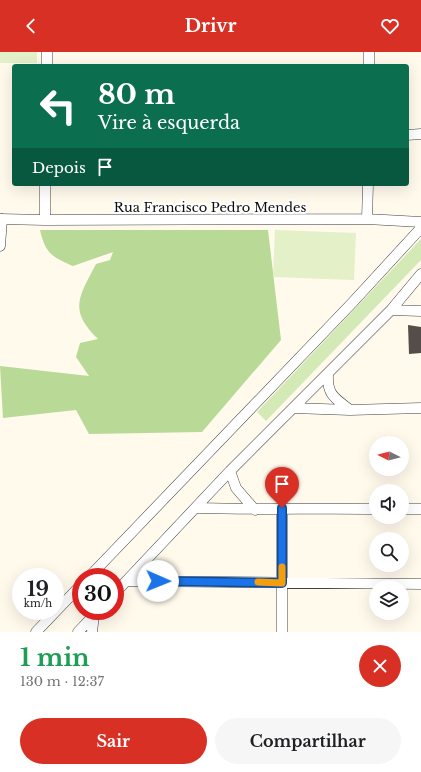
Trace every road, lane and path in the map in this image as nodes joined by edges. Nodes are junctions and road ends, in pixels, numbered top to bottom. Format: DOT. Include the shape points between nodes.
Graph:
graph roads {
  1 [pos="47,52"];
  2 [pos="369,52"];
  3 [pos="47,64"];
  4 [pos="369,64"];
  5 [pos="421,134"];
  6 [pos="409,135"];
  7 [pos="45,186"];
  8 [pos="368,186"];
  9 [pos="1,218"];
  10 [pos="45,220"];
  11 [pos="367,220"];
  12 [pos="421,222"];
  13 [pos="421,228"];
  14 [pos="0,246"];
  15 [pos="421,274"];
  16 [pos="391,310"];
  17 [pos="421,311"];
  18 [pos="328,375"];
  19 [pos="293,408"];
  20 [pos="421,408"];
  21 [pos="350,410"];
  22 [pos="230,471"];
  23 [pos="198,508"];
  24 [pos="282,508"];
  25 [pos="369,509"];
  26 [pos="409,509"];
  27 [pos="421,509"];
  28 [pos="256,510"];
  29 [pos="98,568"];
  30 [pos="127,581"];
  31 [pos="282,583"];
  32 [pos="124,584"];
  33 [pos="421,584"];
  34 [pos="72,594"];
  35 [pos="89,620"];
  36 [pos="95,620"];
  37 [pos="36,632"];
  38 [pos="78,632"];
  39 [pos="92,632"];
  40 [pos="282,632"];
  1 -- 3 [label="street"];
  2 -- 4 [label="street"];
  5 -- 6 [label="street"];
  7 -- 10 [label="street"];
  8 -- 11 [label="street"];
  9 -- 10 [label="street, Rua Francisco Pedro Mendes"];
  9 -- 14 [label="street"];
  10 -- 11 [label="street, Rua Francisco Pedro Mendes"];
  11 -- 12 [label="street, Rua Francisco Pedro Mendes"];
  13 -- 29 [label="street"];
  15 -- 16 [label="street"];
  16 -- 17 [label="street"];
  16 -- 18 [label="street"];
  18 -- 19 [label="street"];
  18 -- 21 [label="street" via="329,391"];
  19 -- 21 [label="street"];
  19 -- 22 [label="street"];
  20 -- 21 [label="street"];
  22 -- 23 [label="street"];
  22 -- 28 [label="street" via="236,488"];
  23 -- 28 [label="street"];
  23 -- 30 [label="street"];
  24 -- 25 [label="street"];
  24 -- 28 [label="street"];
  24 -- 31 [label="street"];
  26 -- 27 [label="street"];
  30 -- 31 [label="street"];
  30 -- 32 [label="street"];
  31 -- 33 [label="street"];
  31 -- 40 [label="street"];
  34 -- 37 [label="street"];
  35 -- 38 [label="street"];
  36 -- 39 [label="street"];
}
